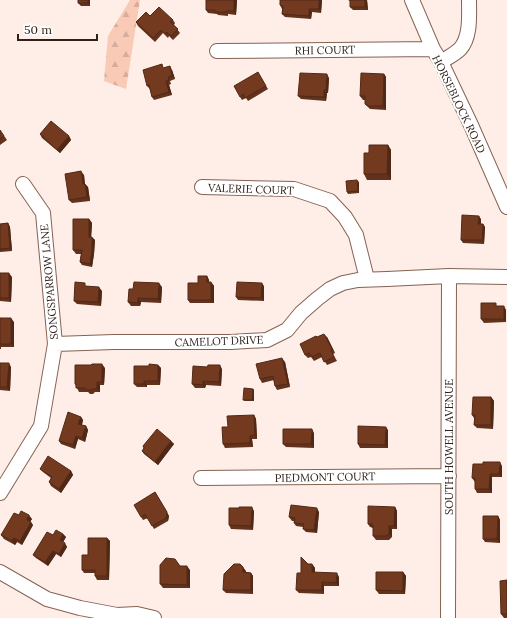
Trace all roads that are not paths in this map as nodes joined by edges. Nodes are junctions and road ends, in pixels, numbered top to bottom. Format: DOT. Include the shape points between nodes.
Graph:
graph roads {
  1 [pos="412,0"];
  2 [pos="469,0"];
  3 [pos="433,48"];
  4 [pos="217,51"];
  5 [pos="441,62"];
  6 [pos="23,184"];
  7 [pos="202,187"];
  8 [pos="507,207"];
  9 [pos="449,276"];
  10 [pos="507,277"];
  11 [pos="367,279"];
  12 [pos="55,344"];
  13 [pos="448,476"];
  14 [pos="201,478"];
  15 [pos="0,494"];
  16 [pos="0,572"];
  17 [pos="154,618"];
  18 [pos="448,618"];
  1 -- 3 [label="street, HORSEBLOCK ROAD"];
  2 -- 5 [label="street" via="470,21 467,36 460,49"];
  3 -- 4 [label="street, RHI COURT"];
  3 -- 5 [label="street, HORSEBLOCK ROAD"];
  5 -- 8 [label="street, HORSEBLOCK ROAD"];
  6 -- 12 [label="street, SONGSPARROW LANE" via="43,212"];
  7 -- 11 [label="street, VALERIE COURT" via="294,189 330,201 345,217 356,235"];
  9 -- 10 [label="street, CAMELOT DRIVE"];
  9 -- 11 [label="street, CAMELOT DRIVE"];
  9 -- 13 [label="street, SOUTH HOWELL AVENUE"];
  11 -- 12 [label="street, CAMELOT DRIVE" via="344,283 330,289 301,313 287,330 267,340"];
  12 -- 15 [label="street, SONGSPARROW LANE" via="41,426"];
  13 -- 14 [label="street, PIEDMONT COURT"];
  13 -- 18 [label="street, SOUTH HOWELL AVENUE"];
  16 -- 17 [label="street" via="47,598 80,608 116,615 137,614"];
}
